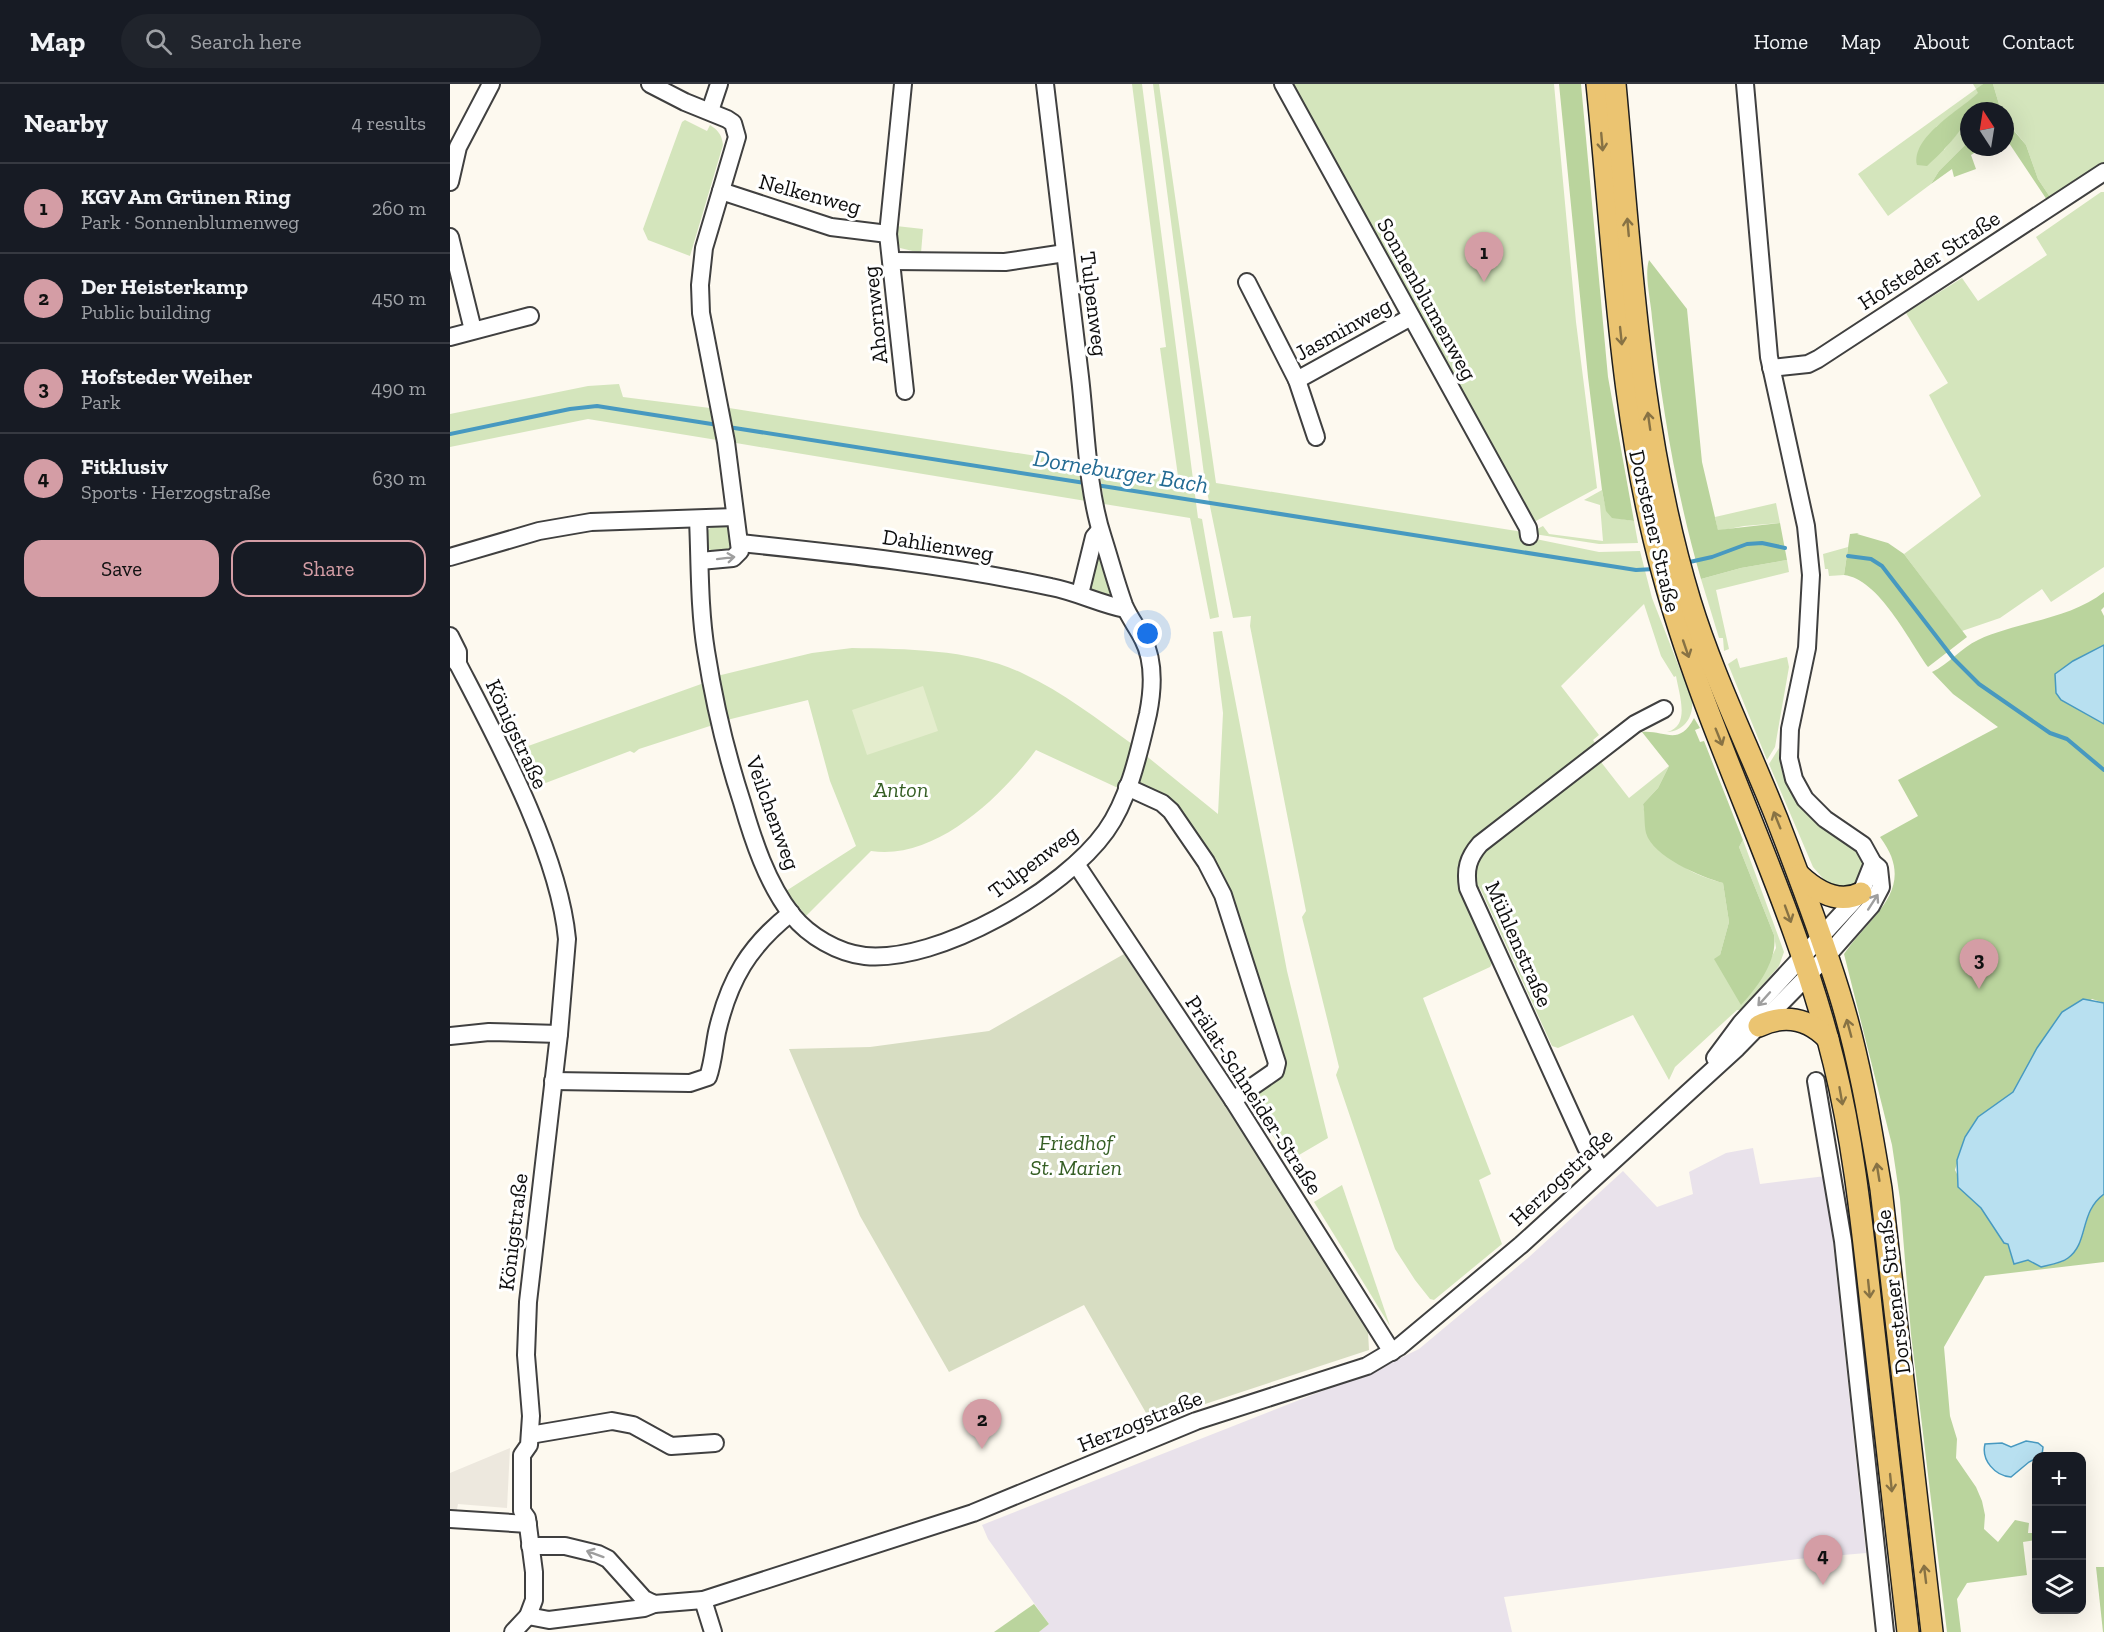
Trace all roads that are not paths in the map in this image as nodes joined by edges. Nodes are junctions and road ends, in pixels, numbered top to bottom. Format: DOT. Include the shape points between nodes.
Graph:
graph roads {
  1 [pos="491,84"];
  2 [pos="650,84"];
  3 [pos="719,84"];
  4 [pos="903,84"];
  5 [pos="1045,84"];
  6 [pos="1283,84"];
  7 [pos="1597,84"];
  8 [pos="1615,84"];
  9 [pos="1745,84"];
  10 [pos="710,111"];
  11 [pos="2104,172"];
  12 [pos="450,182"];
  13 [pos="721,191"];
  14 [pos="888,234"];
  15 [pos="450,237"];
  16 [pos="1065,253"];
  17 [pos="892,261"];
  18 [pos="1247,282"];
  19 [pos="530,316"];
  20 [pos="1412,317"];
  21 [pos="473,330"];
  22 [pos="450,337"];
  23 [pos="1771,368"];
  24 [pos="1297,380"];
  25 [pos="905,392"];
  26 [pos="1316,437"];
  27 [pos="735,517"];
  28 [pos="698,519"];
  29 [pos="1100,530"];
  30 [pos="1529,536"];
  31 [pos="740,543"];
  32 [pos="450,557"];
  33 [pos="700,561"];
  34 [pos="1671,568"];
  35 [pos="1080,594"];
  36 [pos="1125,609"];
  37 [pos="450,636"];
  38 [pos="454,660"];
  39 [pos="1664,709"];
  40 [pos="1126,787"];
  41 [pos="1873,863"];
  42 [pos="1076,864"];
  43 [pos="1798,875"];
  44 [pos="1861,893"];
  45 [pos="791,913"];
  46 [pos="1825,947"];
  47 [pos="1807,965"];
  48 [pos="1759,1026"];
  49 [pos="559,1034"];
  50 [pos="450,1036"];
  51 [pos="1828,1039"];
  52 [pos="554,1081"];
  53 [pos="1816,1081"];
  54 [pos="1696,1083"];
  55 [pos="1233,1100"];
  56 [pos="1601,1169"];
  57 [pos="1392,1352"];
  58 [pos="529,1440"];
  59 [pos="715,1443"];
  60 [pos="450,1519"];
  61 [pos="527,1521"];
  62 [pos="530,1546"];
  63 [pos="627,1581"];
  64 [pos="703,1600"];
  65 [pos="654,1604"];
  66 [pos="614,1610"];
  67 [pos="528,1616"];
  68 [pos="513,1632"];
  69 [pos="713,1632"];
  70 [pos="1885,1632"];
  71 [pos="1908,1632"];
  72 [pos="1932,1632"];
  1 -- 12 [label="street" via="458,147"];
  2 -- 10 [label="street"];
  3 -- 10 [label="street"];
  4 -- 14 [label="street, Ahornweg"];
  5 -- 16 [label="street, Tulpenweg"];
  6 -- 20 [label="street, Sonnenblumenweg"];
  7 -- 34 [label="main road, Dorstener Straße, one-way" via="1626,386 1642,488"];
  34 -- 8 [label="main road, Dorstener Straße, one-way" via="1643,373"];
  9 -- 23 [label="street"];
  10 -- 13 [label="street" via="733,123 737,137"];
  11 -- 23 [label="street, Hofsteder Straße" via="1818,359 1808,364"];
  13 -- 14 [label="street, Nelkenweg" via="831,227"];
  13 -- 27 [label="street" via="704,248 701,314 726,442"];
  14 -- 17 [label="street, Ahornweg"];
  15 -- 21 [label="street"];
  16 -- 17 [label="street" via="996,263"];
  16 -- 29 [label="street, Tulpenweg"];
  17 -- 25 [label="street, Ahornweg"];
  18 -- 24 [label="street, Jasminweg"];
  19 -- 21 [label="street"];
  20 -- 24 [label="street, Jasminweg"];
  20 -- 30 [label="street, Sonnenblumenweg"];
  21 -- 22 [label="street"];
  23 -- 41 [label="street" via="1806,526 1811,575 1807,648 1790,729 1791,768 1806,799 1825,819 1863,845"];
  24 -- 26 [label="street, Jasminweg"];
  27 -- 28 [label="street"];
  27 -- 31 [label="street"];
  28 -- 32 [label="street" via="566,525"];
  28 -- 33 [label="street, Veilchenweg"];
  29 -- 35 [label="street" via="1094,537"];
  29 -- 36 [label="street, Tulpenweg"];
  33 -- 31 [label="street, one-way" via="735,557 740,553"];
  31 -- 35 [label="street, Dahlienweg" via="924,564"];
  33 -- 45 [label="street, Veilchenweg" via="705,648 730,765 756,845"];
  43 -- 34 [label="main road, Dorstener Straße, one-way"];
  34 -- 47 [label="main road, Dorstener Straße, one-way" via="1695,674"];
  35 -- 36 [label="street, Dahlienweg"];
  36 -- 40 [label="street, Tulpenweg" via="1148,648 1152,674 1148,715"];
  37 -- 38 [label="street, Königstraße" via="458,651"];
  38 -- 49 [label="street, Königstraße" via="517,786 560,898 567,939"];
  39 -- 56 [label="street, Mühlenstraße" via="1635,724 1480,843 1466,869 1468,888 1586,1147"];
  40 -- 42 [label="street, Tulpenweg" via="1108,828"];
  40 -- 55 [label="street" via="1171,811 1223,895 1277,1063 1272,1074"];
  41 -- 44 [label="street"];
  46 -- 41 [label="street, one-way" via="1878,896 1881,872"];
  42 -- 45 [label="street, Tulpenweg" via="986,925 907,952 881,956 849,953 814,935"];
  42 -- 55 [label="street, Prälat-Schneider-Straße"];
  43 -- 44 [label="main road" via="1811,887 1832,897"];
  43 -- 46 [label="main road, Dorstener Straße"];
  44 -- 46 [label="street"];
  45 -- 52 [label="street" via="758,942 742,964 722,1012 708,1077 690,1083"];
  46 -- 47 [label="street"];
  72 -- 46 [label="main road, Dorstener Straße, one-way" via="1881,1189 1856,1054"];
  47 -- 48 [label="street, Herzogstraße"];
  47 -- 51 [label="main road, Dorstener Straße"];
  47 -- 54 [label="street, Herzogstraße, one-way" via="1741,1023"];
  48 -- 51 [label="main road" via="1776,1019 1800,1020"];
  48 -- 54 [label="street, Herzogstraße"];
  49 -- 50 [label="street" via="498,1031"];
  49 -- 52 [label="street, Königstraße"];
  51 -- 71 [label="main road, Dorstener Straße, one-way" via="1861,1221"];
  52 -- 58 [label="street, Königstraße" via="528,1302"];
  53 -- 70 [label="street" via="1833,1176"];
  54 -- 56 [label="street, Herzogstraße"];
  55 -- 57 [label="street, Prälat-Schneider-Straße"];
  56 -- 57 [label="street, Herzogstraße" via="1521,1245"];
  57 -- 64 [label="street, Herzogstraße" via="1367,1366 1196,1421 973,1513"];
  58 -- 59 [label="street" via="612,1421 624,1422 671,1446"];
  58 -- 61 [label="street, Königstraße" via="523,1451 522,1467 522,1510"];
  60 -- 61 [label="street"];
  61 -- 62 [label="street, Königstraße"];
  63 -- 62 [label="street, one-way" via="608,1559 598,1554 566,1546"];
  62 -- 67 [label="street, Königstraße" via="535,1588"];
  63 -- 65 [label="street"];
  63 -- 66 [label="street" via="626,1595"];
  64 -- 65 [label="street, Herzogstraße"];
  64 -- 69 [label="street"];
  65 -- 66 [label="street, Herzogstraße"];
  66 -- 67 [label="street, Herzogstraße" via="549,1620"];
  67 -- 68 [label="street"];
}
